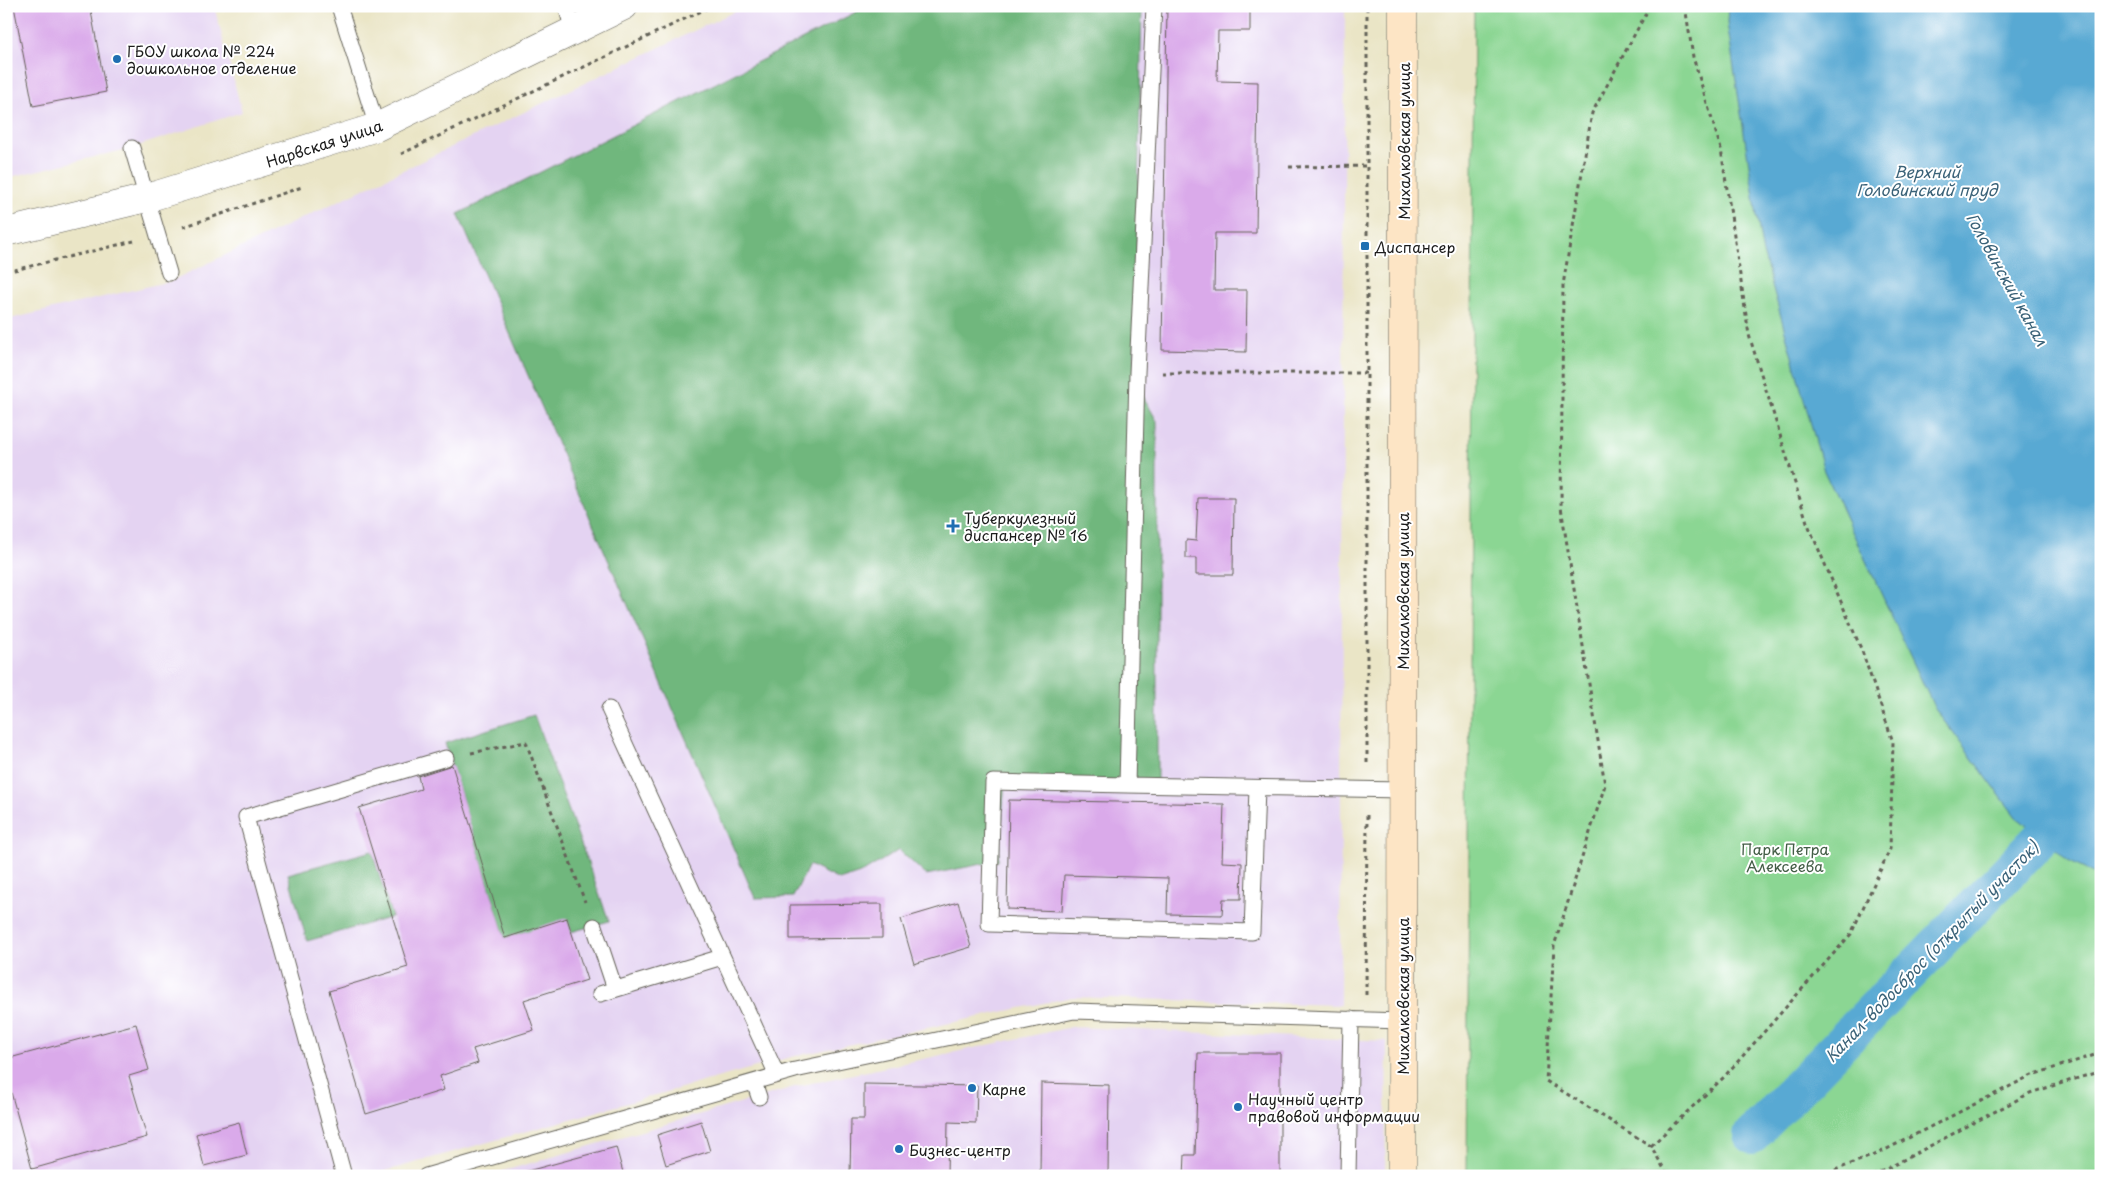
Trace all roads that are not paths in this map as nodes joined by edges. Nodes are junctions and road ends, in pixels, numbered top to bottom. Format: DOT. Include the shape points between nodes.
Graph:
graph roads {
  1 [pos="339,6"];
  2 [pos="624,6"];
  3 [pos="1154,6"];
  4 [pos="1403,6"];
  5 [pos="569,19"];
  6 [pos="377,127"];
  7 [pos="132,148"];
  8 [pos="147,198"];
  9 [pos="6,232"];
  10 [pos="169,272"];
  11 [pos="609,709"];
  12 [pos="446,758"];
  13 [pos="1127,785"];
  14 [pos="1257,788"];
  15 [pos="1402,790"];
  16 [pos="594,926"];
  17 [pos="722,956"];
  18 [pos="615,989"];
  19 [pos="600,994"];
  20 [pos="1351,1019"];
  21 [pos="1402,1020"];
  22 [pos="777,1075"];
  23 [pos="754,1082"];
  24 [pos="759,1097"];
  25 [pos="344,1176"];
  26 [pos="426,1176"];
  27 [pos="1348,1176"];
  28 [pos="1402,1176"];
  1 -- 6 [label="lane"];
  2 -- 5 [label="street, Нарвская улица"];
  3 -- 13 [label="lane" via="1136,373"];
  4 -- 15 [label="street, Михалковская улица"];
  5 -- 6 [label="street, Нарвская улица"];
  6 -- 8 [label="street, Нарвская улица"];
  7 -- 8 [label="lane"];
  8 -- 9 [label="street, Нарвская улица"];
  8 -- 10 [label="lane"];
  11 -- 17 [label="lane"];
  12 -- 25 [label="lane" via="246,817"];
  13 -- 14 [label="lane"];
  13 -- 14 [label="lane" via="993,782 990,924 1252,932"];
  14 -- 15 [label="lane"];
  15 -- 21 [label="street, Михалковская улица"];
  16 -- 18 [label="lane"];
  17 -- 18 [label="lane"];
  17 -- 22 [label="lane"];
  18 -- 19 [label="lane"];
  20 -- 21 [label="lane"];
  20 -- 22 [label="lane" via="1074,1011"];
  20 -- 27 [label="lane"];
  21 -- 28 [label="street, Михалковская улица"];
  22 -- 23 [label="lane"];
  23 -- 24 [label="lane"];
  23 -- 26 [label="lane"];
}
